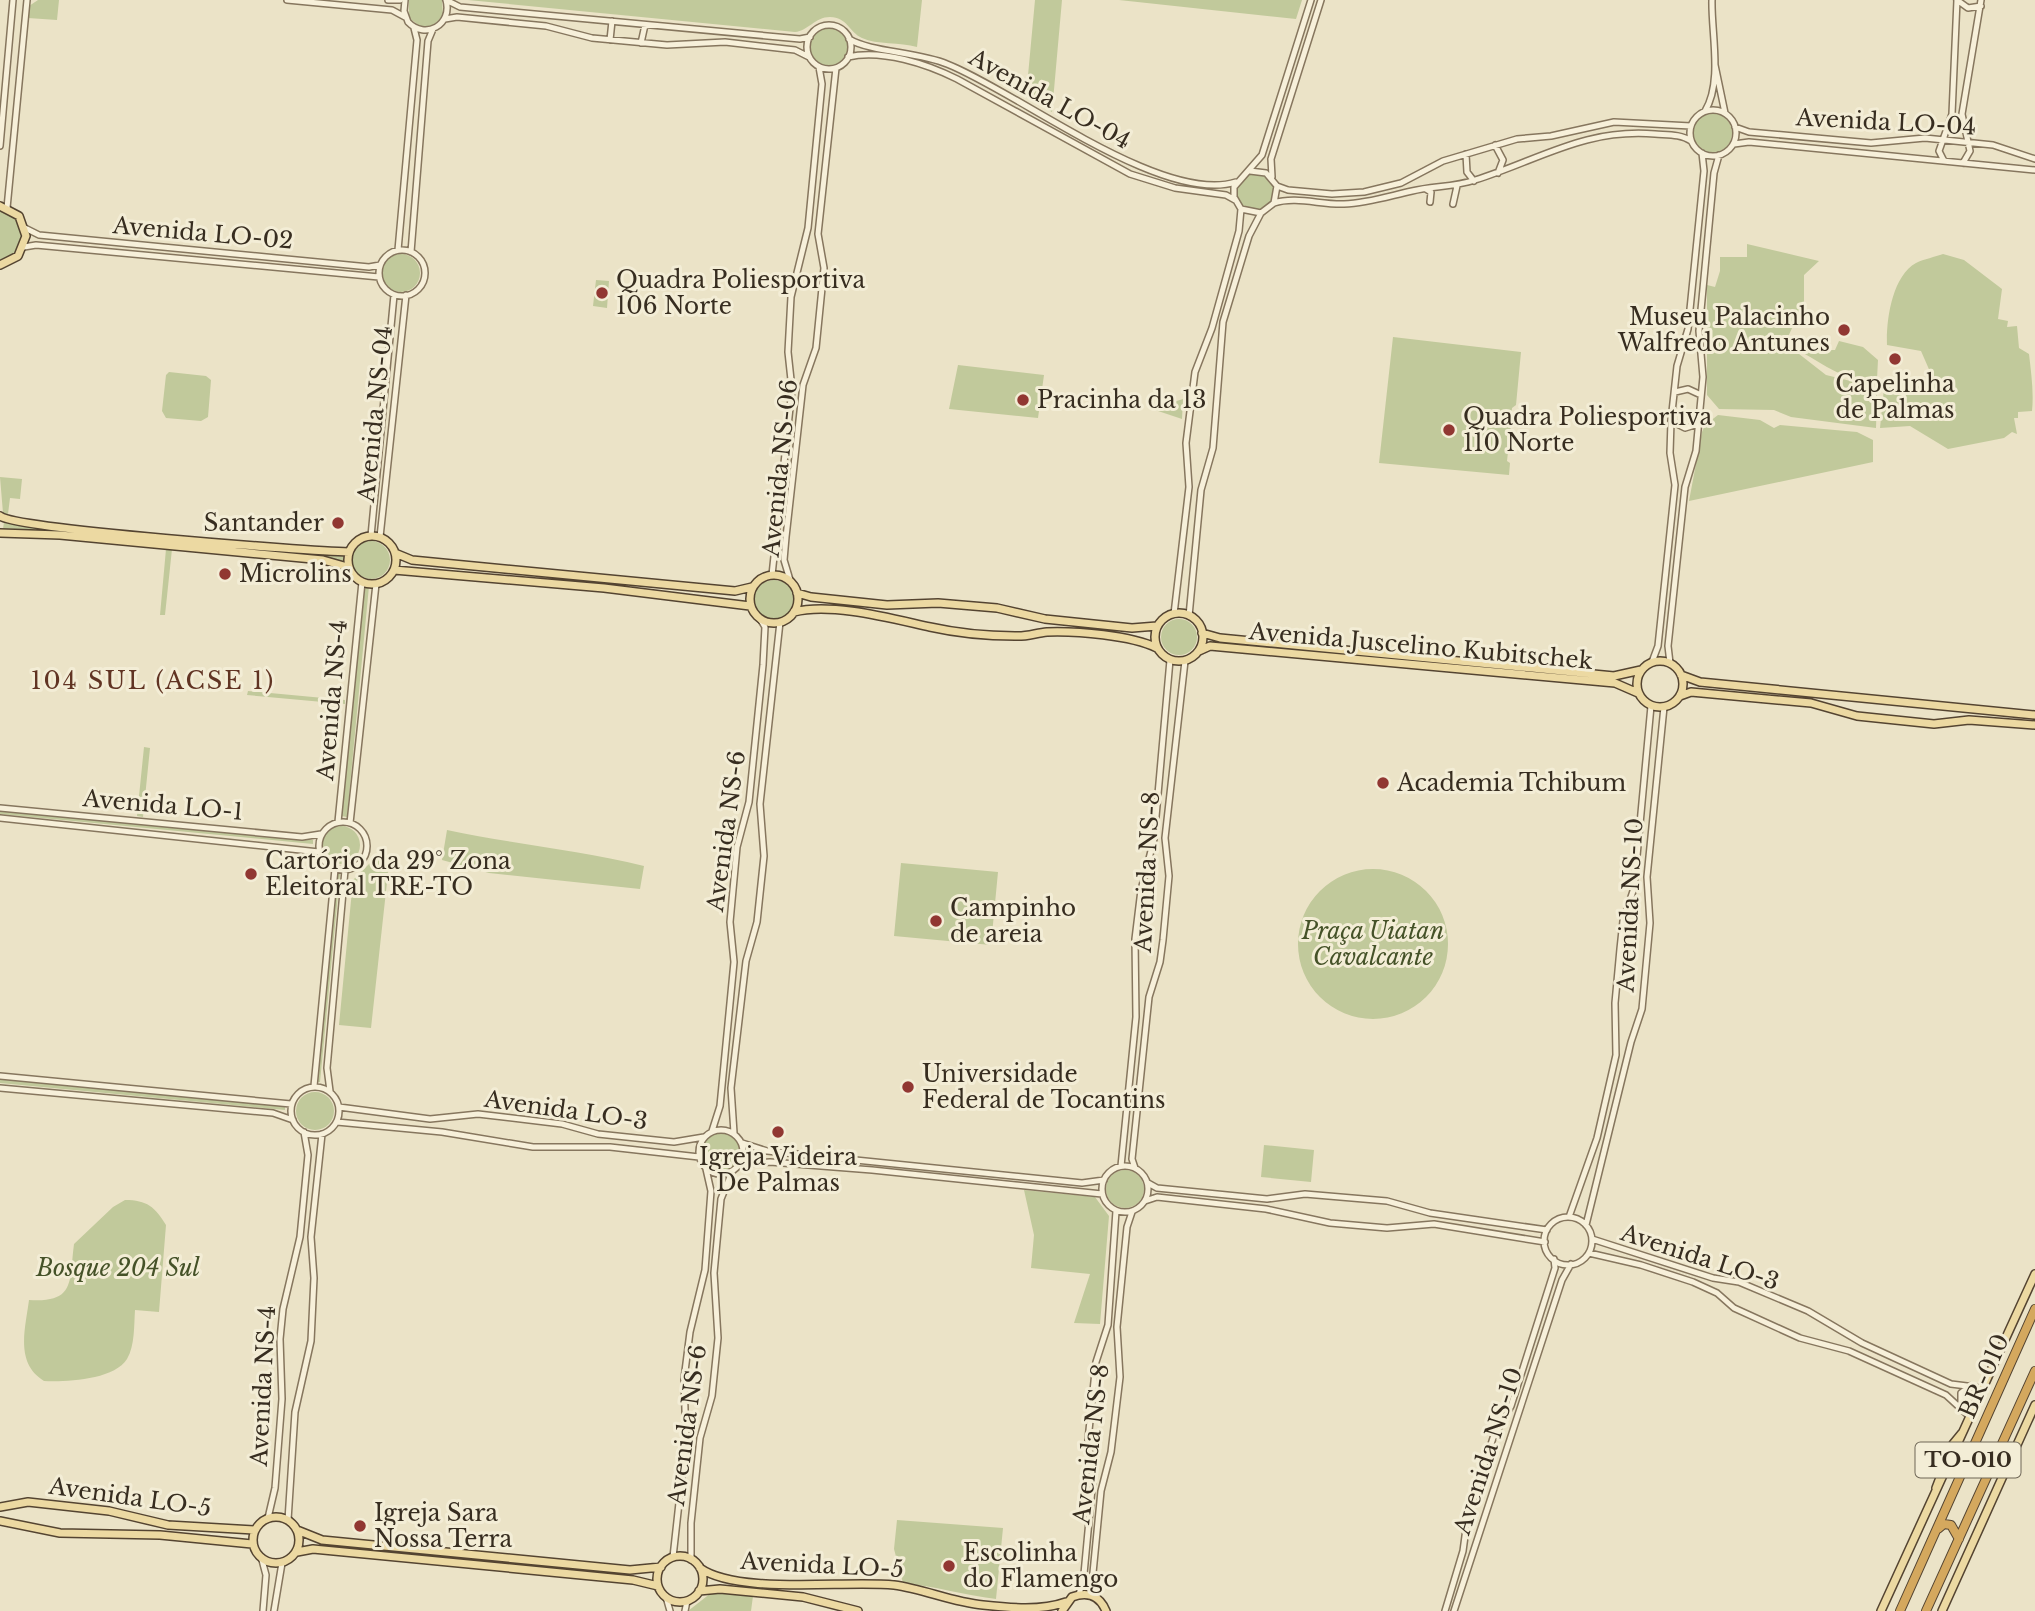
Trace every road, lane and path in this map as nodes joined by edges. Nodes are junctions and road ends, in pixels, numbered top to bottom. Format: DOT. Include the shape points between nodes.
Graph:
graph roads {
  1 [pos="13,0"];
  2 [pos="26,0"];
  3 [pos="287,0"];
  4 [pos="388,0"];
  5 [pos="403,0"];
  6 [pos="446,0"];
  7 [pos="1311,0"];
  8 [pos="1321,0"];
  9 [pos="1712,0"];
  10 [pos="1957,0"];
  11 [pos="1981,3"];
  12 [pos="405,17"];
  13 [pos="445,19"];
  14 [pos="612,21"];
  15 [pos="645,24"];
  16 [pos="414,28"];
  17 [pos="433,29"];
  18 [pos="810,37"];
  19 [pos="849,39"];
  20 [pos="610,40"];
  21 [pos="641,43"];
  22 [pos="1714,55"];
  23 [pos="809,57"];
  24 [pos="848,57"];
  25 [pos="819,67"];
  26 [pos="836,68"];
  27 [pos="1705,112"];
  28 [pos="1727,115"];
  29 [pos="1691,126"];
  30 [pos="1735,127"];
  31 [pos="1943,140"];
  32 [pos="1691,141"];
  33 [pos="1968,143"];
  34 [pos="1734,144"];
  35 [pos="1495,145"];
  36 [pos="0,146"];
  37 [pos="1702,153"];
  38 [pos="1466,154"];
  39 [pos="1719,155"];
  40 [pos="2035,159"];
  41 [pos="1944,161"];
  42 [pos="1962,163"];
  43 [pos="2035,170"];
  44 [pos="1250,171"];
  45 [pos="1498,173"];
  46 [pos="1272,177"];
  47 [pos="1474,181"];
  48 [pos="1236,182"];
  49 [pos="1277,186"];
  50 [pos="1457,186"];
  51 [pos="1426,189"];
  52 [pos="1235,200"];
  53 [pos="1433,201"];
  54 [pos="1456,202"];
  55 [pos="1274,203"];
  56 [pos="3,207"];
  57 [pos="1241,209"];
  58 [pos="1261,213"];
  59 [pos="25,228"];
  60 [pos="24,247"];
  61 [pos="398,250"];
  62 [pos="411,252"];
  63 [pos="380,265"];
  64 [pos="0,266"];
  65 [pos="379,277"];
  66 [pos="394,295"];
  67 [pos="406,295"];
  68 [pos="1675,392"];
  69 [pos="1701,395"];
  70 [pos="1671,421"];
  71 [pos="1698,424"];
  72 [pos="0,516"];
  73 [pos="0,533"];
  74 [pos="371,536"];
  75 [pos="380,537"];
  76 [pos="349,552"];
  77 [pos="395,553"];
  78 [pos="394,570"];
  79 [pos="351,573"];
  80 [pos="772,575"];
  81 [pos="790,580"];
  82 [pos="362,582"];
  83 [pos="376,584"];
  84 [pos="752,587"];
  85 [pos="797,593"];
  86 [pos="750,606"];
  87 [pos="794,612"];
  88 [pos="1174,614"];
  89 [pos="1189,616"];
  90 [pos="761,620"];
  91 [pos="780,622"];
  92 [pos="1157,626"];
  93 [pos="1202,633"];
  94 [pos="1157,648"];
  95 [pos="1199,651"];
  96 [pos="1170,660"];
  97 [pos="1185,661"];
  98 [pos="1652,662"];
  99 [pos="1670,663"];
  100 [pos="1641,670"];
  101 [pos="1681,675"];
  102 [pos="1638,693"];
  103 [pos="1680,695"];
  104 [pos="1651,706"];
  105 [pos="1664,707"];
  106 [pos="2035,715"];
  107 [pos="2035,725"];
  108 [pos="0,808"];
  109 [pos="0,818"];
  110 [pos="338,822"];
  111 [pos="350,823"];
  112 [pos="321,834"];
  113 [pos="319,852"];
  114 [pos="335,869"];
  115 [pos="345,870"];
  116 [pos="0,1076"];
  117 [pos="314,1086"];
  118 [pos="0,1087"];
  119 [pos="330,1091"];
  120 [pos="291,1104"];
  121 [pos="339,1107"];
  122 [pos="293,1121"];
  123 [pos="337,1122"];
  124 [pos="712,1131"];
  125 [pos="304,1132"];
  126 [pos="734,1133"];
  127 [pos="321,1134"];
  128 [pos="704,1137"];
  129 [pos="742,1143"];
  130 [pos="699,1157"];
  131 [pos="740,1164"];
  132 [pos="1121,1166"];
  133 [pos="1135,1168"];
  134 [pos="706,1169"];
  135 [pos="732,1172"];
  136 [pos="1104,1180"];
  137 [pos="1148,1183"];
  138 [pos="1102,1195"];
  139 [pos="1145,1201"];
  140 [pos="1116,1211"];
  141 [pos="1132,1212"];
  142 [pos="1569,1217"];
  143 [pos="1586,1225"];
  144 [pos="1547,1230"];
  145 [pos="1592,1239"];
  146 [pos="1545,1242"];
  147 [pos="1588,1253"];
  148 [pos="1554,1259"];
  149 [pos="1571,1264"];
  150 [pos="2035,1274"];
  151 [pos="2035,1309"];
  152 [pos="2035,1371"];
  153 [pos="1970,1386"];
  154 [pos="1983,1388"];
  155 [pos="2035,1405"];
  156 [pos="1962,1409"];
  157 [pos="1969,1417"];
  158 [pos="0,1507"];
  159 [pos="268,1518"];
  160 [pos="288,1520"];
  161 [pos="0,1521"];
  162 [pos="254,1530"];
  163 [pos="297,1530"];
  164 [pos="1936,1532"];
  165 [pos="1959,1539"];
  166 [pos="252,1544"];
  167 [pos="297,1552"];
  168 [pos="673,1557"];
  169 [pos="691,1559"];
  170 [pos="262,1560"];
  171 [pos="282,1563"];
  172 [pos="661,1567"];
  173 [pos="700,1568"];
  174 [pos="658,1586"];
  175 [pos="699,1591"];
  176 [pos="1079,1595"];
  177 [pos="666,1597"];
  178 [pos="1096,1597"];
  179 [pos="688,1601"];
  180 [pos="1066,1602"];
  181 [pos="1108,1610"];
  182 [pos="262,1611"];
  183 [pos="274,1611"];
  184 [pos="670,1611"];
  185 [pos="685,1611"];
  186 [pos="858,1611"];
  187 [pos="1062,1611"];
  188 [pos="1445,1611"];
  189 [pos="1454,1611"];
  190 [pos="1881,1611"];
  191 [pos="1900,1611"];
  192 [pos="1926,1611"];
  193 [pos="1942,1611"];
  1 -- 36 [label="street"];
  2 -- 56 [label="street"];
  3 -- 12 [label="street" via="392,10"];
  4 -- 5 [label="street"];
  5 -- 12 [label="street"];
  6 -- 13 [label="street"];
  6 -- 14 [label="street" via="458,6"];
  7 -- 44 [label="street" via="1265,147"];
  8 -- 46 [label="street" via="1271,159"];
  9 -- 22 [label="street"];
  10 -- 11 [label="street" via="1968,8"];
  10 -- 31 [label="street" via="1952,114"];
  11 -- 33 [label="street" via="1963,106"];
  12 -- 16 [label="street"];
  13 -- 17 [label="street"];
  13 -- 20 [label="street" via="454,16 546,26"];
  14 -- 15 [label="street"];
  14 -- 20 [label="street"];
  15 -- 18 [label="street" via="800,40"];
  15 -- 21 [label="street"];
  16 -- 17 [label="street"];
  16 -- 61 [label="street" via="418,38"];
  17 -- 62 [label="street" via="428,41"];
  18 -- 19 [label="street" via="818,28 830,26 841,29"];
  18 -- 23 [label="street"];
  19 -- 24 [label="street"];
  19 -- 48 [label="street, Avenida LO-04" via="957,68 1145,169 1184,180"];
  20 -- 21 [label="street"];
  21 -- 23 [label="street" via="734,43 794,50"];
  22 -- 27 [label="street" via="1711,97"];
  22 -- 28 [label="street"];
  23 -- 25 [label="street"];
  24 -- 26 [label="street"];
  24 -- 52 [label="street, Avenida LO-04" via="930,67 1130,174"];
  25 -- 26 [label="street"];
  25 -- 80 [label="street, Avenida NS-06" via="822,84 807,228 791,297 788,352 792,389"];
  26 -- 81 [label="street, Avenida NS-06" via="818,234 824,268 817,338 803,385 786,537 784,560"];
  27 -- 28 [label="street"];
  27 -- 29 [label="street"];
  28 -- 30 [label="street"];
  29 -- 32 [label="street"];
  29 -- 35 [label="street" via="1614,122"];
  30 -- 31 [label="street, Avenida LO-04" via="1867,143"];
  30 -- 34 [label="street"];
  31 -- 33 [label="street, Avenida LO-04"];
  31 -- 41 [label="street" via="1939,151"];
  32 -- 37 [label="street"];
  32 -- 45 [label="street" via="1646,133 1596,136 1556,147"];
  33 -- 40 [label="street, Avenida LO-04" via="1997,146"];
  33 -- 42 [label="street" via="1970,153"];
  34 -- 39 [label="street"];
  34 -- 41 [label="street, Avenida LO-04"];
  35 -- 38 [label="street"];
  35 -- 45 [label="street" via="1502,156"];
  37 -- 39 [label="street"];
  37 -- 68 [label="street" via="1689,321"];
  38 -- 47 [label="street" via="1467,172"];
  38 -- 49 [label="street" via="1374,190 1341,194"];
  39 -- 69 [label="street" via="1701,305"];
  41 -- 42 [label="street, Avenida LO-04"];
  42 -- 43 [label="street, Avenida LO-04"];
  44 -- 46 [label="street"];
  44 -- 48 [label="street"];
  45 -- 47 [label="street"];
  46 -- 49 [label="street"];
  47 -- 50 [label="street"];
  48 -- 52 [label="street"];
  49 -- 55 [label="street"];
  50 -- 51 [label="street"];
  50 -- 54 [label="street"];
  51 -- 53 [label="street"];
  51 -- 55 [label="street" via="1356,203"];
  52 -- 57 [label="street"];
  55 -- 58 [label="street"];
  56 -- 59 [label="main road" via="19,216"];
  57 -- 58 [label="street"];
  57 -- 88 [label="street" via="1212,328 1195,372 1186,443 1189,487"];
  58 -- 89 [label="street" via="1249,236 1223,322 1213,447 1201,490"];
  59 -- 60 [label="main road"];
  59 -- 63 [label="street, Avenida LO-02" via="39,235"];
  60 -- 64 [label="main road" via="15,259"];
  60 -- 65 [label="street, Avenida LO-02"];
  61 -- 62 [label="street"];
  61 -- 63 [label="street"];
  62 -- 67 [label="street" via="424,266 424,280"];
  63 -- 65 [label="street"];
  65 -- 66 [label="street"];
  66 -- 67 [label="street"];
  66 -- 74 [label="street, Avenida NS-04"];
  67 -- 75 [label="street, Avenida NS-04"];
  68 -- 69 [label="street" via="1688,389"];
  68 -- 70 [label="street"];
  69 -- 71 [label="street"];
  70 -- 71 [label="street" via="1685,428"];
  70 -- 98 [label="street" via="1675,485 1658,646"];
  71 -- 99 [label="street" via="1695,458 1685,487"];
  72 -- 76 [label="main road" via="66,527"];
  73 -- 79 [label="main road" via="323,560"];
  74 -- 75 [label="main road"];
  74 -- 76 [label="main road" via="355,542"];
  75 -- 77 [label="main road"];
  76 -- 79 [label="main road"];
  77 -- 78 [label="main road"];
  77 -- 84 [label="main road" via="412,560 713,589"];
  78 -- 83 [label="main road"];
  78 -- 86 [label="main road"];
  79 -- 82 [label="main road"];
  80 -- 81 [label="main road"];
  80 -- 84 [label="main road"];
  81 -- 85 [label="main road"];
  82 -- 83 [label="main road"];
  82 -- 110 [label="street, Avenida NS-4"];
  83 -- 111 [label="street, Avenida NS-4"];
  84 -- 86 [label="main road"];
  85 -- 87 [label="main road"];
  85 -- 92 [label="main road" via="887,605 997,608 1045,619 1132,628"];
  86 -- 90 [label="main road"];
  87 -- 91 [label="main road"];
  87 -- 94 [label="main road" via="809,609 891,617 990,635 1053,632 1135,640"];
  88 -- 89 [label="main road"];
  88 -- 92 [label="main road"];
  89 -- 93 [label="main road"];
  90 -- 91 [label="main road"];
  90 -- 124 [label="street, Avenida NS-6" via="765,627 763,665 750,802 734,869 730,922 734,962 720,1106"];
  91 -- 126 [label="street, Avenida NS-6" via="760,804 764,856 732,1088"];
  92 -- 94 [label="main road"];
  93 -- 95 [label="main road"];
  93 -- 100 [label="main road, Avenida Juscelino Kubitschek" via="1614,676"];
  94 -- 96 [label="main road"];
  95 -- 97 [label="main road"];
  95 -- 102 [label="main road, Avenida Juscelino Kubitschek" via="1210,646 1615,683"];
  96 -- 97 [label="main road"];
  96 -- 132 [label="street, Avenida NS-8" via="1154,839 1135,939 1136,1017"];
  97 -- 133 [label="street, Avenida NS-8" via="1165,838 1166,909 1160,962 1149,997 1132,1159"];
  98 -- 99 [label="main road"];
  98 -- 100 [label="main road"];
  99 -- 101 [label="main road"];
  100 -- 102 [label="main road"];
  101 -- 103 [label="main road"];
  101 -- 106 [label="main road" via="1700,682"];
  102 -- 104 [label="main road"];
  103 -- 105 [label="main road"];
  103 -- 107 [label="main road" via="1691,692 1811,704 1857,716 1934,724 1969,720"];
  104 -- 105 [label="main road"];
  104 -- 142 [label="street, Avenida NS-10" via="1634,887 1620,949 1616,1055 1597,1138"];
  105 -- 143 [label="street, Avenida NS-10" via="1647,877 1650,923 1642,1009"];
  108 -- 112 [label="street, Avenida LO-1" via="302,836"];
  109 -- 113 [label="street, Avenida LO-1"];
  110 -- 111 [label="street"];
  110 -- 112 [label="street"];
  111 -- 115 [label="street" via="364,834 367,846 363,859"];
  112 -- 113 [label="street"];
  113 -- 114 [label="street"];
  114 -- 115 [label="street"];
  114 -- 117 [label="street"];
  115 -- 119 [label="street" via="327,1068"];
  116 -- 120 [label="street"];
  117 -- 119 [label="street"];
  117 -- 120 [label="street" via="299,1092"];
  118 -- 122 [label="street" via="273,1113"];
  119 -- 121 [label="street"];
  120 -- 122 [label="street"];
  121 -- 123 [label="street"];
  121 -- 128 [label="street, Avenida LO-3" via="430,1119 478,1114 674,1142"];
  122 -- 125 [label="street"];
  123 -- 127 [label="street"];
  123 -- 130 [label="street, Avenida LO-3" via="533,1147 610,1147"];
  124 -- 126 [label="street"];
  124 -- 128 [label="street"];
  125 -- 127 [label="street"];
  125 -- 159 [label="street, Avenida NS-4" via="307,1168 300,1237 283,1309 282,1399"];
  126 -- 129 [label="street"];
  127 -- 160 [label="street, Avenida NS-4" via="310,1237 314,1278 311,1341 295,1412"];
  128 -- 130 [label="street"];
  129 -- 131 [label="street"];
  129 -- 136 [label="street" via="767,1151 1082,1183"];
  130 -- 134 [label="street"];
  131 -- 135 [label="street"];
  131 -- 138 [label="street" via="872,1170"];
  132 -- 133 [label="street"];
  132 -- 136 [label="street"];
  133 -- 137 [label="street"];
  134 -- 135 [label="street"];
  134 -- 168 [label="street, Avenida NS-6" via="711,1191 705,1270 684,1379 686,1440"];
  135 -- 169 [label="street, Avenida NS-6" via="721,1199 715,1273 718,1338 712,1396 699,1447"];
  136 -- 138 [label="street"];
  137 -- 139 [label="street"];
  137 -- 144 [label="street" via="1157,1188 1267,1199 1306,1194 1387,1201 1430,1213"];
  138 -- 140 [label="street"];
  139 -- 141 [label="street"];
  139 -- 146 [label="street" via="1157,1197 1266,1209 1362,1227 1434,1224"];
  140 -- 141 [label="street"];
  140 -- 176 [label="street, Avenida NS-8" via="1108,1325 1096,1362 1088,1440 1093,1478"];
  141 -- 178 [label="street, Avenida NS-8" via="1117,1327 1121,1377 1097,1532"];
  142 -- 143 [label="street"];
  142 -- 144 [label="street" via="1555,1221"];
  143 -- 145 [label="street"];
  144 -- 146 [label="street"];
  145 -- 147 [label="street"];
  145 -- 153 [label="street, Avenida LO-3" via="1739,1282 1817,1315 1862,1343 1951,1384"];
  146 -- 148 [label="street"];
  147 -- 149 [label="street"];
  147 -- 156 [label="street, Avenida LO-3" via="1693,1282 1717,1293 1734,1308 1873,1362 1946,1395"];
  148 -- 149 [label="street"];
  148 -- 188 [label="street" via="1511,1406 1493,1438 1468,1514 1463,1551"];
  149 -- 189 [label="street, Avenida NS-10"];
  150 -- 154 [label="main road"];
  151 -- 164 [label="highway, BR-010 / TO-010"];
  152 -- 165 [label="highway, BR-010 / TO-010"];
  153 -- 154 [label="street, Avenida LO-3"];
  153 -- 156 [label="street" via="1959,1397"];
  154 -- 157 [label="main road"];
  155 -- 193 [label="main road"];
  156 -- 157 [label="street, Avenida LO-3"];
  157 -- 190 [label="main road" via="1943,1465 1935,1498"];
  158 -- 162 [label="main road, Avenida LO-5" via="28,1502 109,1511 168,1525"];
  159 -- 160 [label="main road"];
  159 -- 162 [label="main road"];
  160 -- 163 [label="main road"];
  161 -- 166 [label="main road, Avenida LO-5" via="60,1533 160,1535"];
  162 -- 166 [label="main road"];
  163 -- 167 [label="main road"];
  163 -- 172 [label="main road" via="322,1540 630,1570"];
  164 -- 165 [label="highway" via="1944,1524 1951,1525"];
  164 -- 191 [label="highway, BR-010 / TO-010"];
  165 -- 192 [label="highway, BR-010 / TO-010"];
  166 -- 170 [label="main road"];
  167 -- 171 [label="main road"];
  167 -- 174 [label="main road" via="313,1549 451,1561"];
  168 -- 169 [label="main road"];
  168 -- 172 [label="main road"];
  169 -- 173 [label="main road"];
  170 -- 171 [label="main road"];
  170 -- 182 [label="street" via="266,1575"];
  171 -- 183 [label="street"];
  172 -- 174 [label="main road"];
  173 -- 175 [label="main road"];
  173 -- 180 [label="main road, Avenida LO-5" via="723,1578 796,1586 838,1582 896,1585 961,1602 1020,1608 1049,1610"];
  174 -- 177 [label="main road"];
  175 -- 179 [label="main road"];
  175 -- 186 [label="main road, Avenida LO-5" via="803,1597"];
  176 -- 178 [label="main road"];
  176 -- 180 [label="main road, Avenida LO-5"];
  177 -- 179 [label="main road"];
  177 -- 184 [label="street"];
  178 -- 181 [label="main road"];
  179 -- 185 [label="street"];
  180 -- 187 [label="main road"];
}
